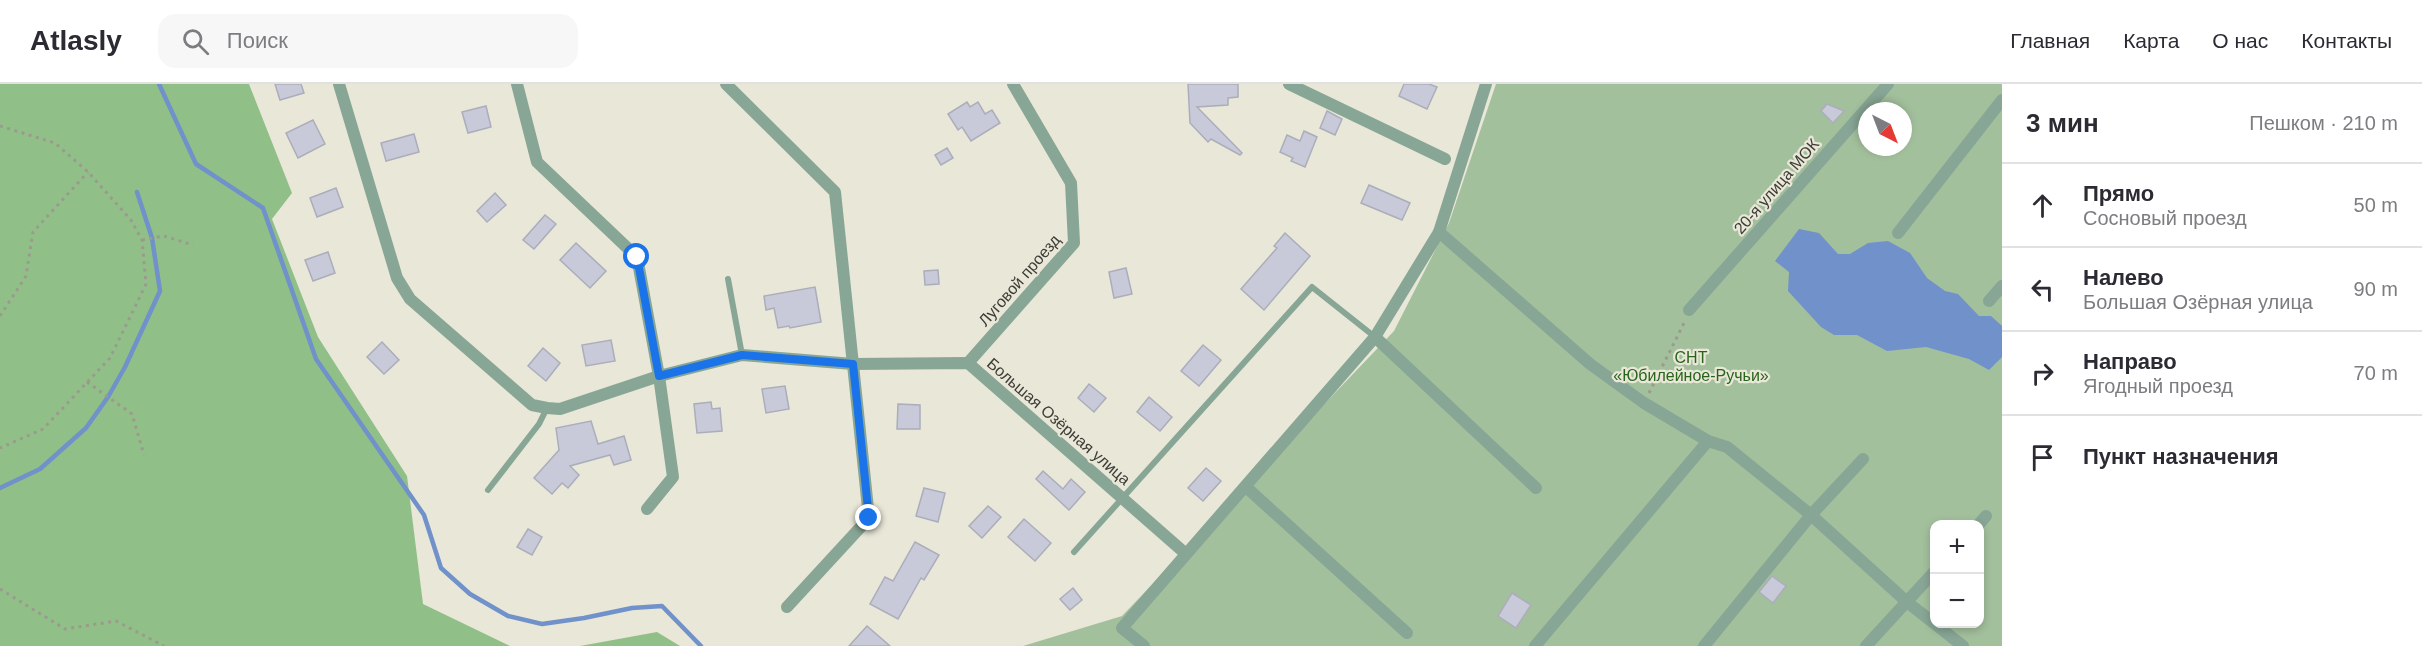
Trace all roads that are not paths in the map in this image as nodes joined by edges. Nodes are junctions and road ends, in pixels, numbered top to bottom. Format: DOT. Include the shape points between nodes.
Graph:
graph roads {
  1 [pos="339,84"];
  2 [pos="517,84"];
  3 [pos="726,84"];
  4 [pos="1013,84"];
  5 [pos="1289,84"];
  6 [pos="1486,84"];
  7 [pos="1888,84"];
  8 [pos="2002,100"];
  9 [pos="1445,159"];
  10 [pos="1439,232"];
  11 [pos="1898,233"];
  12 [pos="728,279"];
  13 [pos="2002,286"];
  14 [pos="1989,301"];
  15 [pos="1689,310"];
  16 [pos="1375,337"];
  17 [pos="742,355"];
  18 [pos="968,363"];
  19 [pos="853,364"];
  20 [pos="659,376"];
  21 [pos="547,408"];
  22 [pos="1708,441"];
  23 [pos="1863,459"];
  24 [pos="1246,487"];
  25 [pos="1536,488"];
  26 [pos="488,490"];
  27 [pos="1122,498"];
  28 [pos="647,509"];
  29 [pos="1811,515"];
  30 [pos="1074,552"];
  31 [pos="1186,554"];
  32 [pos="1933,574"];
  33 [pos="1906,602"];
  34 [pos="787,608"];
  35 [pos="1407,633"];
  36 [pos="1144,646"];
  37 [pos="1535,646"];
  38 [pos="1704,646"];
  39 [pos="1866,646"];
  40 [pos="1963,646"];
  1 -- 21 [label="street" via="397,278 410,299 532,405"];
  2 -- 20 [label="street" via="537,162 637,257"];
  3 -- 19 [label="street" via="835,192"];
  4 -- 18 [label="street, Луговой проезд" via="1071,183 1074,243"];
  5 -- 9 [label="street"];
  6 -- 10 [label="street"];
  7 -- 15 [label="street, 20-я улица МОК"];
  8 -- 11 [label="street"];
  10 -- 16 [label="street"];
  10 -- 22 [label="street" via="1590,364 1644,403"];
  12 -- 17 [label="lane"];
  13 -- 14 [label="street"];
  16 -- 24 [label="street"];
  16 -- 25 [label="street"];
  16 -- 27 [label="lane" via="1312,287"];
  17 -- 19 [label="street, Большая Озёрная улица"];
  17 -- 20 [label="street, Большая Озёрная улица"];
  18 -- 19 [label="street, Большая Озёрная улица"];
  18 -- 27 [label="street, Большая Озёрная улица"];
  19 -- 34 [label="street" via="869,518"];
  20 -- 21 [label="street, Большая Озёрная улица" via="560,409"];
  20 -- 28 [label="street" via="673,477"];
  21 -- 26 [label="lane"];
  22 -- 29 [label="street" via="1727,447"];
  22 -- 37 [label="street"];
  23 -- 29 [label="street"];
  24 -- 31 [label="street"];
  24 -- 35 [label="street"];
  27 -- 30 [label="lane"];
  27 -- 31 [label="street, Большая Озёрная улица"];
  29 -- 33 [label="street"];
  29 -- 38 [label="street"];
  31 -- 36 [label="street" via="1122,628"];
  32 -- 33 [label="street"];
  33 -- 39 [label="street"];
  33 -- 40 [label="street"];
}
